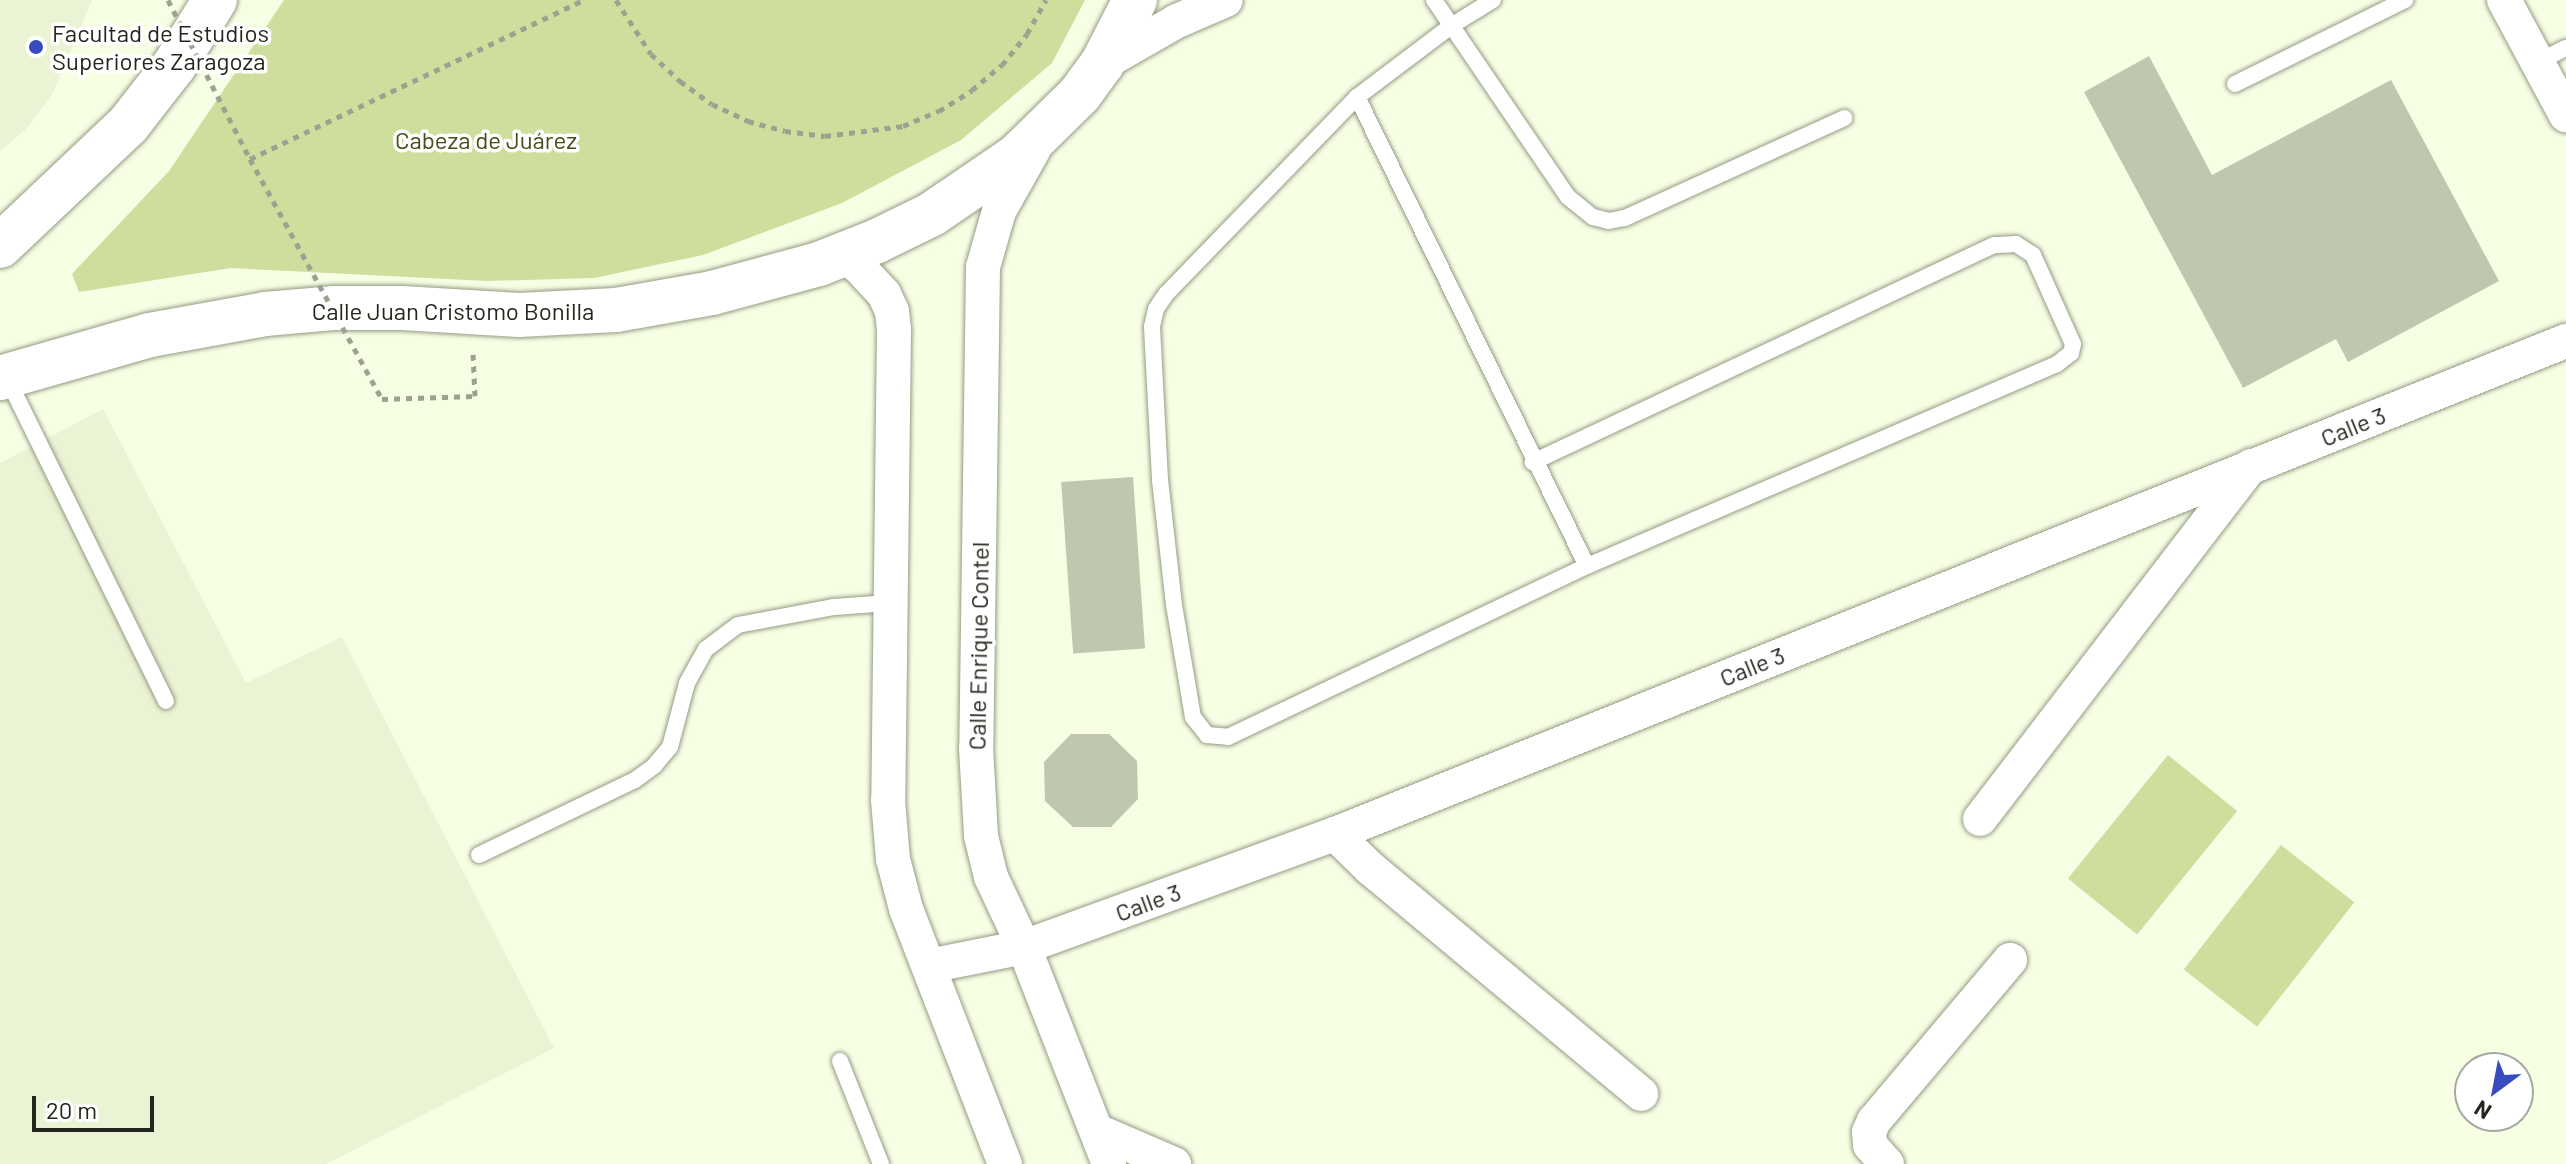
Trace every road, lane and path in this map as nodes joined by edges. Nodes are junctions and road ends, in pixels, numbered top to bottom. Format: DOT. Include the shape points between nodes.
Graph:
graph roads {
  1 [pos="168,0"];
  2 [pos="215,0"];
  3 [pos="583,0"];
  4 [pos="616,0"];
  5 [pos="1046,0"];
  6 [pos="1135,0"];
  7 [pos="1226,0"];
  8 [pos="1434,0"];
  9 [pos="1493,0"];
  10 [pos="2405,0"];
  11 [pos="2504,0"];
  12 [pos="1451,26"];
  13 [pos="2552,55"];
  14 [pos="1102,64"];
  15 [pos="2235,84"];
  16 [pos="1357,97"];
  17 [pos="2566,115"];
  18 [pos="1844,118"];
  19 [pos="1055,122"];
  20 [pos="250,159"];
  21 [pos="0,246"];
  22 [pos="841,255"];
  23 [pos="2566,341"];
  24 [pos="6,382"];
  25 [pos="475,396"];
  26 [pos="1533,462"];
  27 [pos="2251,466"];
  28 [pos="1587,566"];
  29 [pos="889,603"];
  30 [pos="166,701"];
  31 [pos="1980,819"];
  32 [pos="1335,834"];
  33 [pos="479,855"];
  34 [pos="1024,947"];
  35 [pos="2010,960"];
  36 [pos="929,966"];
  37 [pos="840,1061"];
  38 [pos="1641,1094"];
  39 [pos="1097,1131"];
  40 [pos="881,1164"];
  41 [pos="1005,1164"];
  42 [pos="1109,1164"];
  43 [pos="1174,1164"];
  44 [pos="1887,1164"];
  1 -- 20 [label="path, bridge"];
  2 -- 21 [label="main road" via="174,66 128,125"];
  3 -- 20 [label="path"];
  4 -- 5 [label="path" via="651,54 712,104 748,121 825,136 903,126 939,111 1002,65"];
  6 -- 14 [label="main road, Calle Juan Cristomo Bonilla"];
  7 -- 14 [label="street"];
  8 -- 12 [label="lane"];
  9 -- 12 [label="lane"];
  10 -- 15 [label="lane"];
  11 -- 13 [label="street"];
  12 -- 16 [label="lane"];
  12 -- 18 [label="lane" via="1568,197 1593,217 1609,221"];
  13 -- 17 [label="street"];
  14 -- 19 [label="main road, Calle Juan Cristomo Bonilla"];
  16 -- 26 [label="lane"];
  16 -- 28 [label="lane" via="1156,309 1152,327 1160,480 1193,717 1207,735 1228,737"];
  19 -- 22 [label="main road, Calle Juan Cristomo Bonilla" via="1017,156 932,214"];
  19 -- 34 [label="street, Calle Enrique Contel" via="1014,180 983,267 976,748 981,836 991,877"];
  20 -- 25 [label="path, bridge" via="382,399"];
  22 -- 24 [label="main road, Calle Juan Cristomo Bonilla" via="712,293 616,310 519,315 347,308 265,314 150,335"];
  22 -- 29 [label="street" via="873,280 893,321"];
  23 -- 27 [label="street, Calle 3"];
  24 -- 30 [label="lane"];
  26 -- 28 [label="lane"];
  26 -- 28 [label="lane" via="1994,245 2016,244 2033,255 2072,336 2065,360"];
  27 -- 31 [label="street"];
  27 -- 32 [label="street, Calle 3"];
  29 -- 33 [label="lane" via="738,625 706,649 687,683 670,747 654,766"];
  29 -- 36 [label="street" via="888,800 893,859"];
  32 -- 34 [label="street, Calle 3"];
  32 -- 38 [label="street"];
  34 -- 36 [label="street, Calle 3"];
  34 -- 39 [label="street, Calle Enrique Contel"];
  35 -- 44 [label="street" via="1874,1121 1870,1145"];
  36 -- 41 [label="street"];
  37 -- 40 [label="lane"];
  39 -- 42 [label="street, Calle Enrique Contel"];
  39 -- 43 [label="street"];
}
